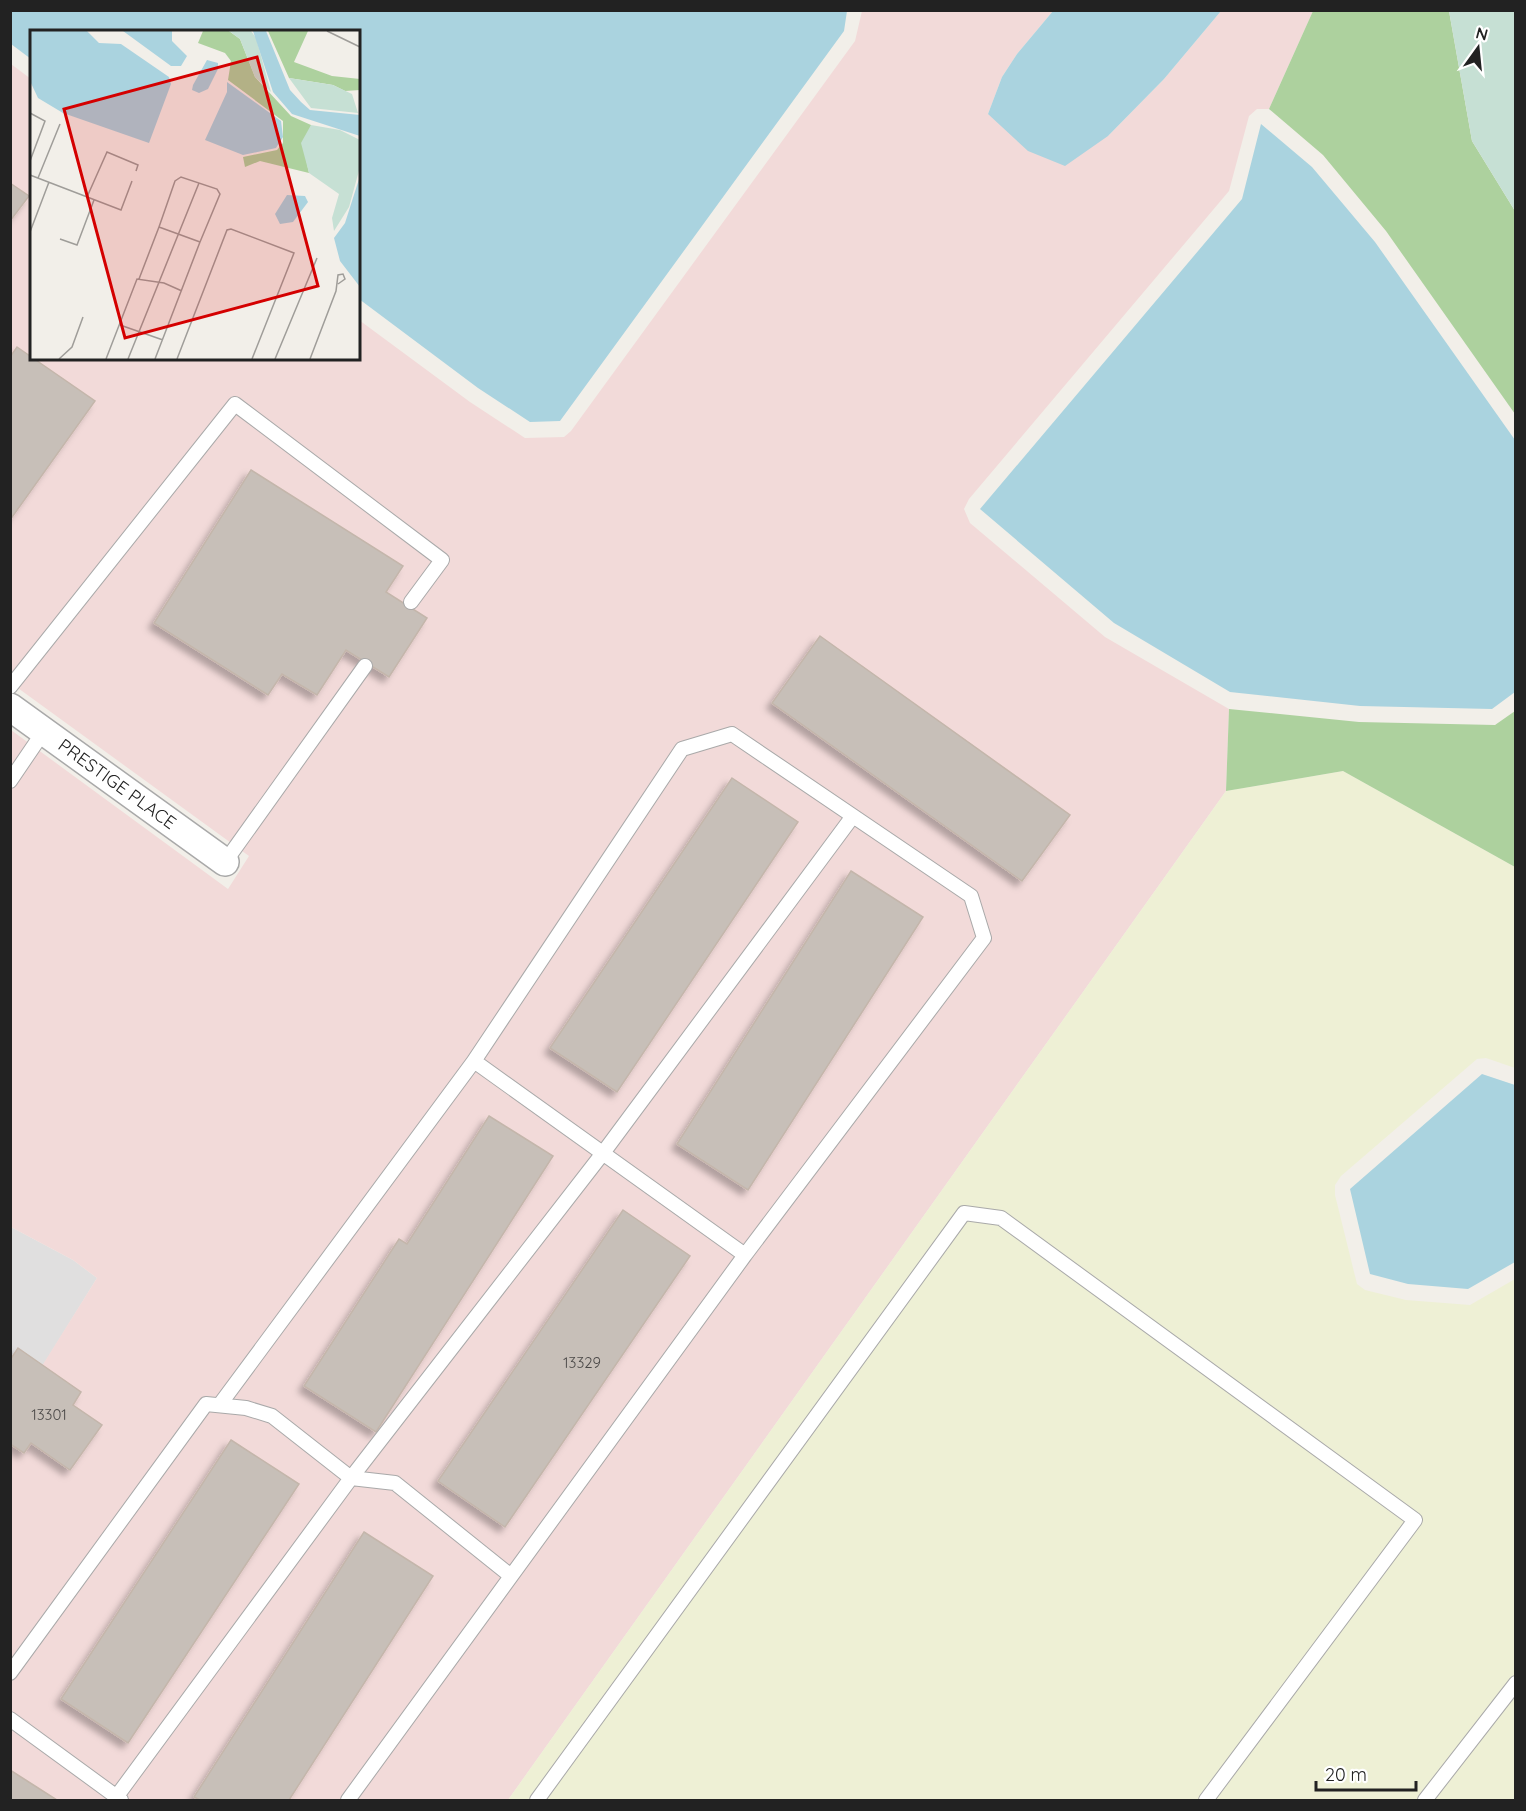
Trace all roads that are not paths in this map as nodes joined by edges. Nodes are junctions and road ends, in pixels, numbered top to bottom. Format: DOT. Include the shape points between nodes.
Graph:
graph roads {
  1 [pos="411,602"];
  2 [pos="365,666"];
  3 [pos="10,687"];
  4 [pos="10,707"];
  5 [pos="44,731"];
  6 [pos="10,781"];
  7 [pos="853,816"];
  8 [pos="225,862"];
  9 [pos="474,1061"];
  10 [pos="603,1154"];
  11 [pos="745,1255"];
  12 [pos="221,1403"];
  13 [pos="351,1478"];
  14 [pos="511,1576"];
  15 [pos="10,1672"];
  16 [pos="1515,1683"];
  17 [pos="10,1719"];
  18 [pos="117,1799"];
  19 [pos="348,1800"];
  20 [pos="537,1800"];
  21 [pos="1206,1800"];
  22 [pos="1425,1800"];
  1 -- 3 [label="lane" via="442,560 235,404"];
  2 -- 8 [label="lane"];
  4 -- 5 [label="street, PRESTIGE PLACE"];
  5 -- 6 [label="lane"];
  5 -- 8 [label="street, PRESTIGE PLACE"];
  7 -- 9 [label="lane" via="732,734 682,749"];
  7 -- 10 [label="lane"];
  7 -- 11 [label="lane" via="970,896 984,938"];
  9 -- 10 [label="lane"];
  9 -- 12 [label="lane"];
  10 -- 11 [label="lane"];
  10 -- 13 [label="lane"];
  11 -- 14 [label="lane"];
  12 -- 13 [label="lane" via="272,1416"];
  12 -- 15 [label="lane" via="206,1404"];
  13 -- 14 [label="lane" via="395,1483"];
  13 -- 18 [label="lane"];
  14 -- 19 [label="lane"];
  16 -- 22 [label="lane"];
  17 -- 18 [label="lane"];
  20 -- 21 [label="lane" via="964,1213 1000,1218 1414,1520"];
}
